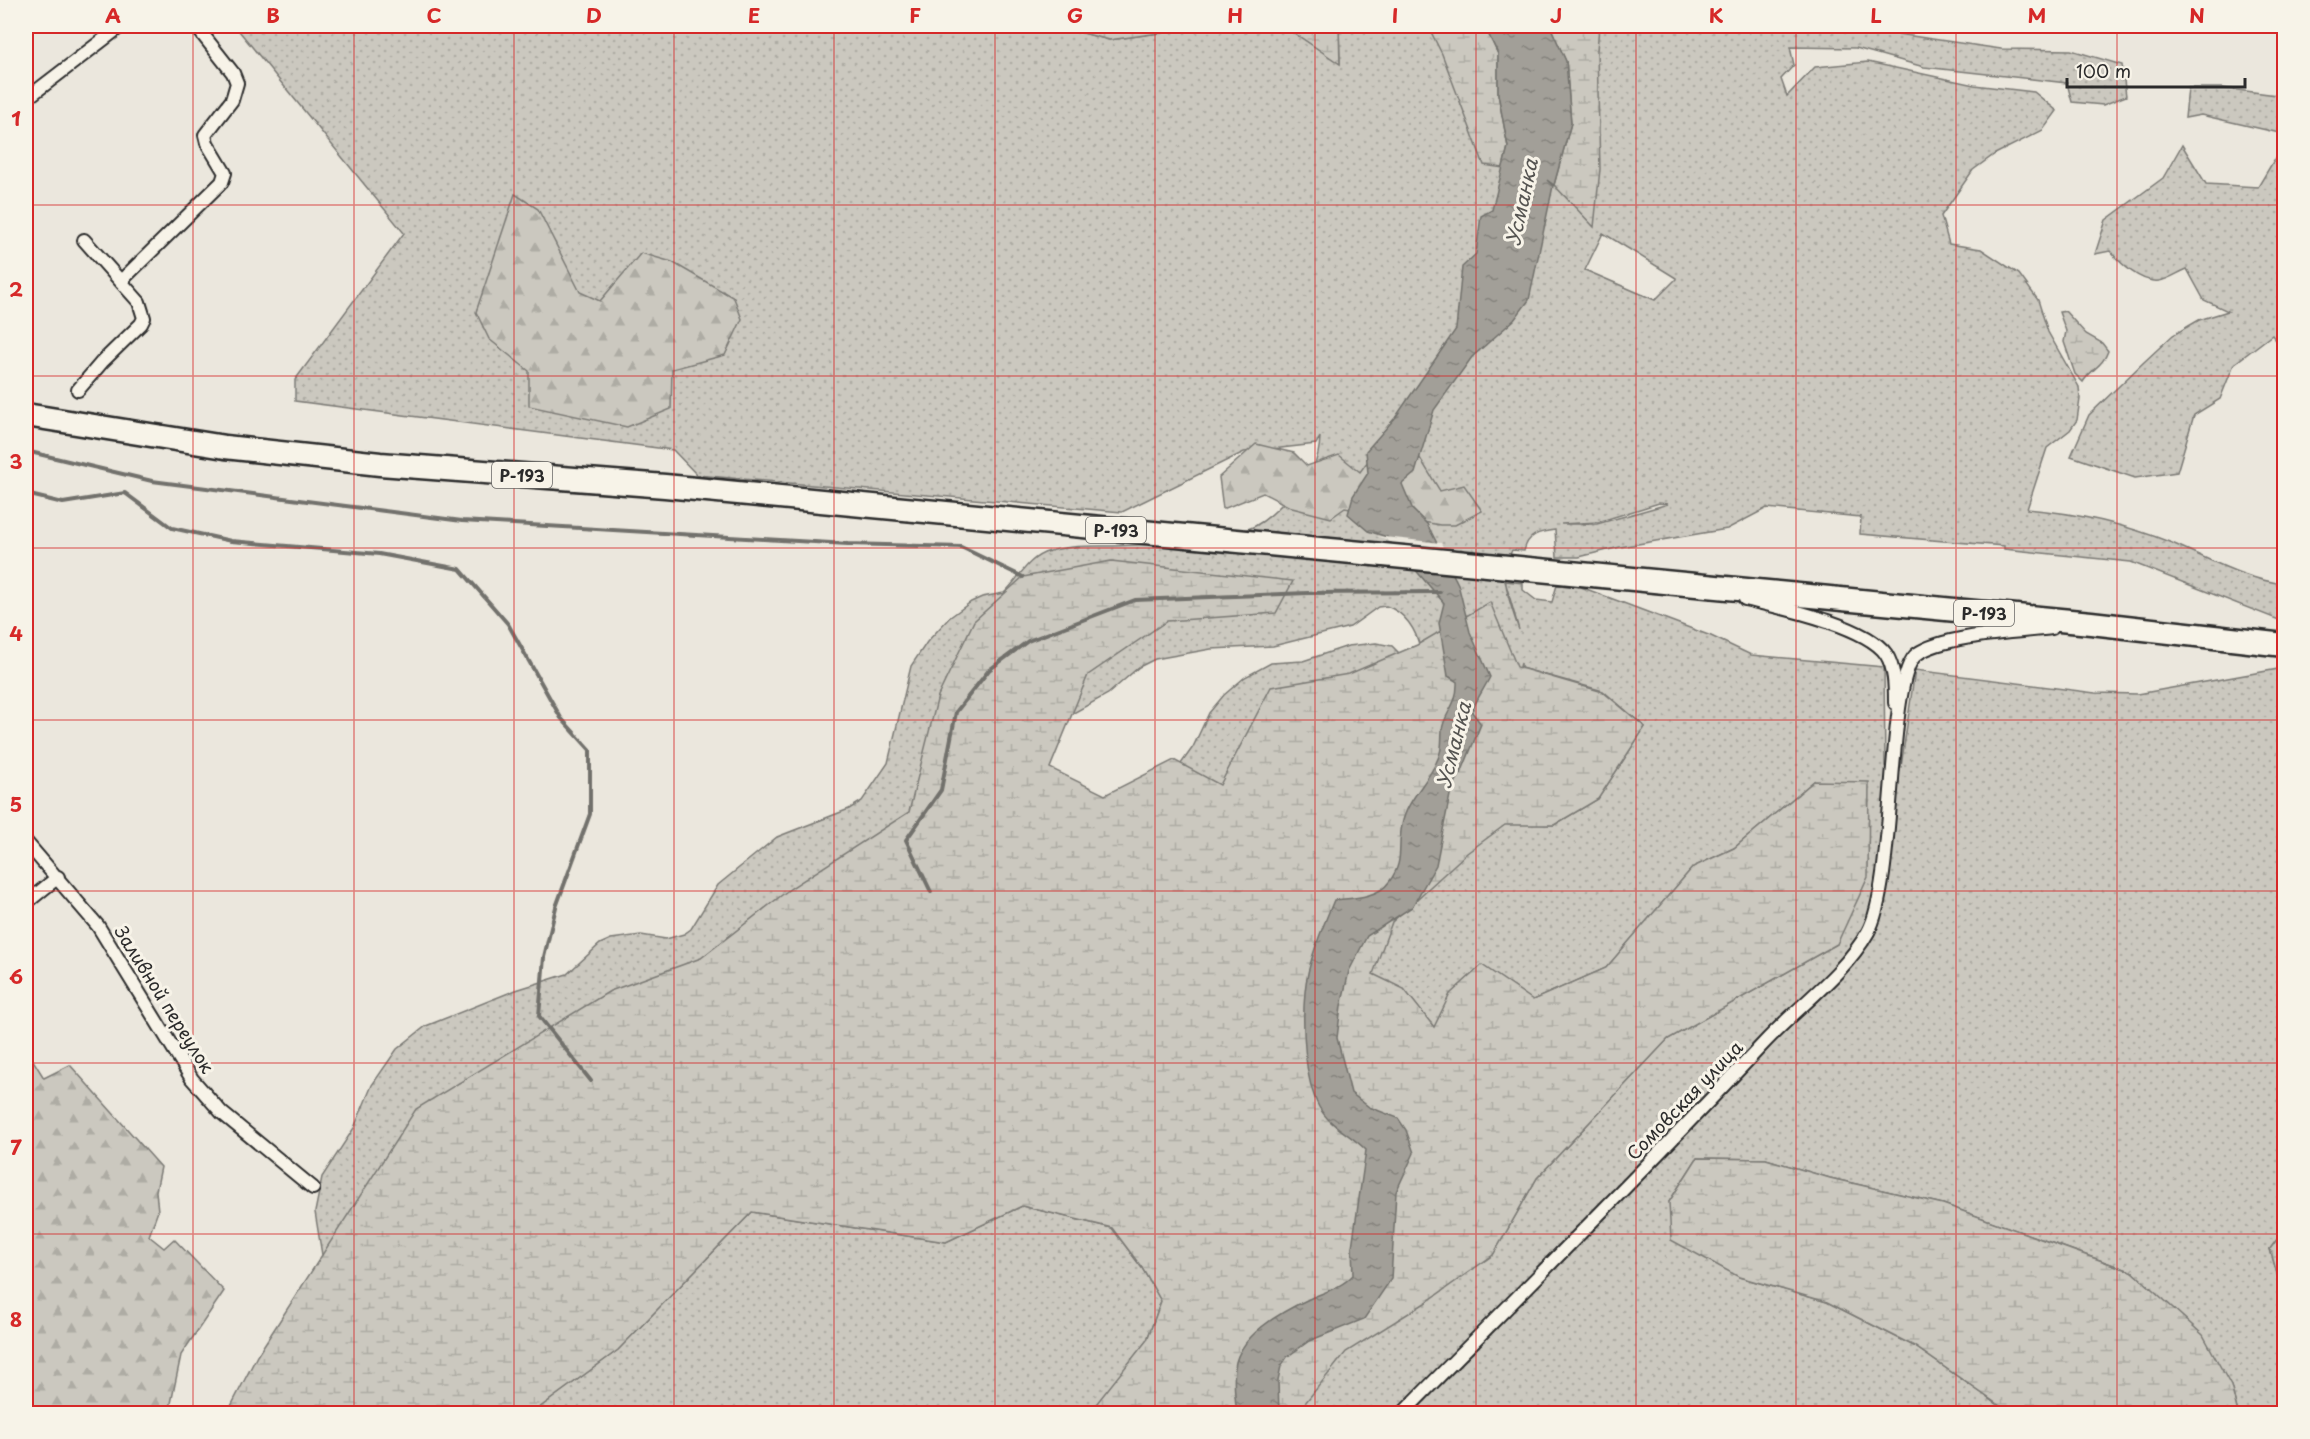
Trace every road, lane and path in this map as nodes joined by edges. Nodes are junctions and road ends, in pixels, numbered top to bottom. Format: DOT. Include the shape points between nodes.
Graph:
graph roads {
  1 [pos="121,26"];
  2 [pos="196,26"];
  3 [pos="26,99"];
  4 [pos="84,240"];
  5 [pos="122,281"];
  6 [pos="78,390"];
  7 [pos="26,415"];
  8 [pos="1683,584"];
  9 [pos="2091,623"];
  10 [pos="2284,645"];
  11 [pos="1894,761"];
  12 [pos="26,842"];
  13 [pos="58,877"];
  14 [pos="26,903"];
  15 [pos="313,1188"];
  16 [pos="1402,1413"];
  1 -- 3 [label="street"];
  2 -- 5 [label="street" via="237,83 232,100 206,135 225,173 222,182"];
  4 -- 5 [label="street"];
  5 -- 6 [label="street" via="139,302 144,318"];
  7 -- 8 [label="highway, Р-193" via="225,447 380,464 665,486"];
  8 -- 9 [label="highway, Р-193"];
  8 -- 11 [label="street" via="1809,615 1879,646 1890,660 1894,676"];
  9 -- 10 [label="highway, Р-193"];
  9 -- 11 [label="street" via="1987,635 1935,646 1918,654 1911,660 1906,676"];
  11 -- 16 [label="street, Сомовская улица" via="1880,896 1870,928 1854,952"];
  12 -- 13 [label="street, Заливной переулок"];
  13 -- 14 [label="street"];
  13 -- 15 [label="street, Заливной переулок" via="98,926 192,1079 222,1113"];
}
